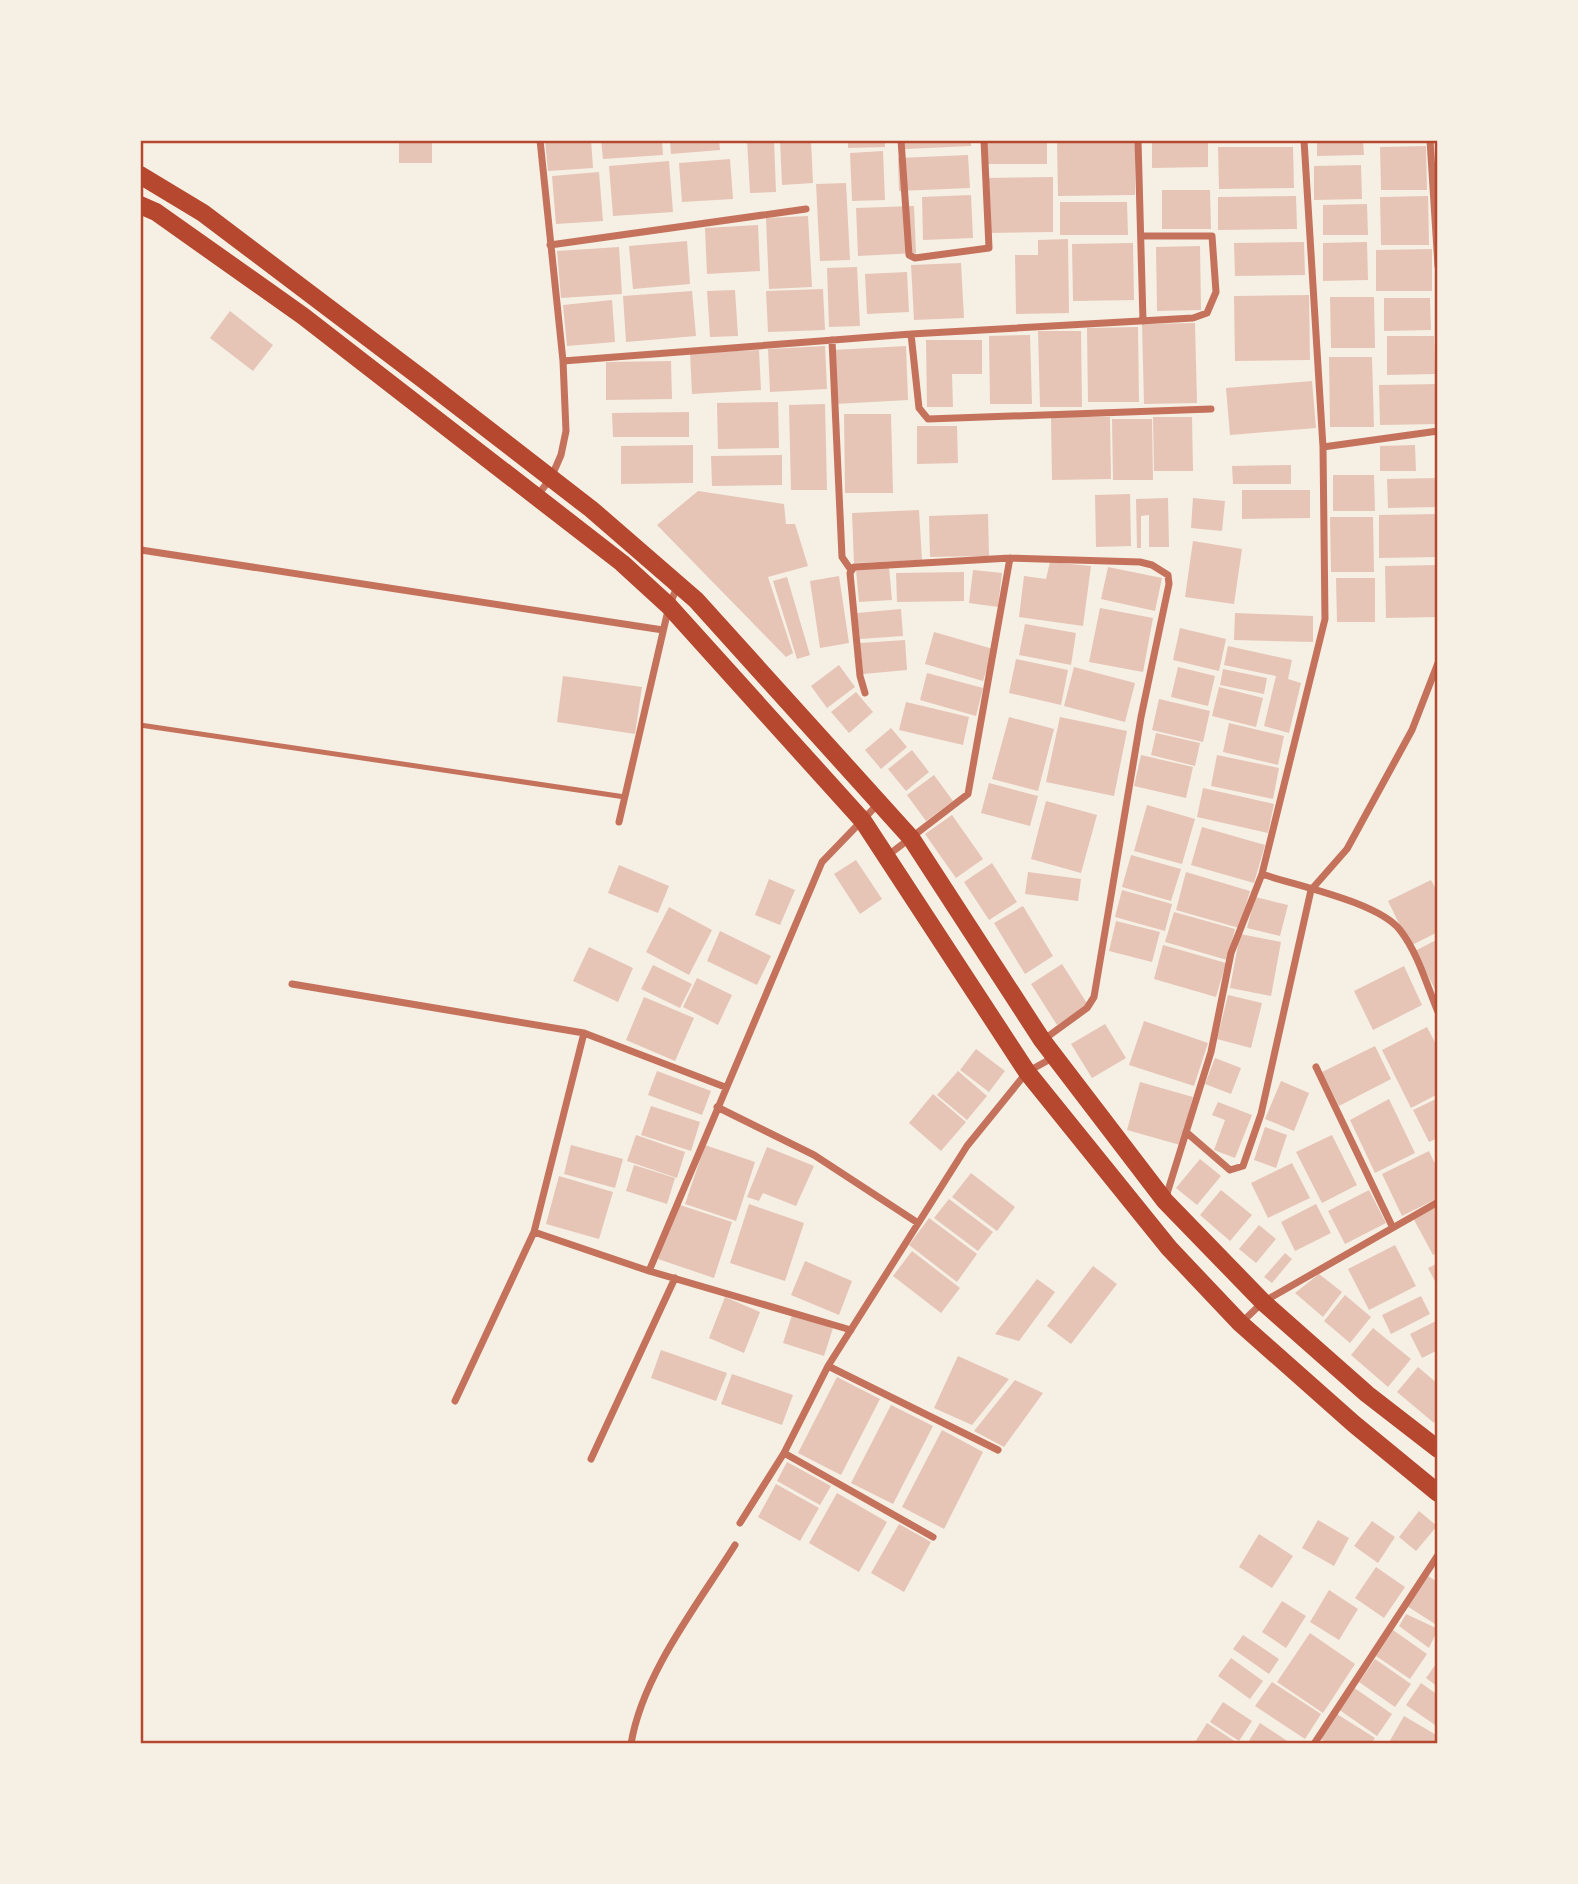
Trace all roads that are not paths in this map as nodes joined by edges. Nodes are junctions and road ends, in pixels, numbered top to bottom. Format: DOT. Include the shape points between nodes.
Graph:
graph roads {
  1 [pos="540,140"];
  2 [pos="901,140"];
  3 [pos="984,140"];
  4 [pos="1138,140"];
  5 [pos="1304,140"];
  6 [pos="1430,140"];
  7 [pos="140,175"];
  8 [pos="140,205"];
  9 [pos="806,209"];
  10 [pos="1142,236"];
  11 [pos="550,245"];
  12 [pos="1438,266"];
  13 [pos="1143,321"];
  14 [pos="911,334"];
  15 [pos="832,340"];
  16 [pos="563,362"];
  17 [pos="1211,409"];
  18 [pos="1438,431"];
  19 [pos="1324,447"];
  20 [pos="551,478"];
  21 [pos="537,497"];
  22 [pos="141,550"];
  23 [pos="1010,558"];
  24 [pos="850,570"];
  25 [pos="678,584"];
  26 [pos="669,606"];
  27 [pos="663,630"];
  28 [pos="1438,663"];
  29 [pos="865,693"];
  30 [pos="140,726"];
  31 [pos="625,797"];
  32 [pos="879,803"];
  33 [pos="863,821"];
  34 [pos="619,822"];
  35 [pos="911,838"];
  36 [pos="887,856"];
  37 [pos="1262,874"];
  38 [pos="1311,890"];
  39 [pos="292,984"];
  40 [pos="1438,1012"];
  41 [pos="584,1033"];
  42 [pos="1042,1040"];
  43 [pos="1054,1056"];
  44 [pos="1316,1067"];
  45 [pos="1027,1072"];
  46 [pos="725,1087"];
  47 [pos="717,1107"];
  48 [pos="1186,1132"];
  49 [pos="1165,1201"];
  50 [pos="1438,1202"];
  51 [pos="918,1223"];
  52 [pos="1392,1226"];
  53 [pos="534,1232"];
  54 [pos="649,1271"];
  55 [pos="675,1278"];
  56 [pos="1263,1301"];
  57 [pos="1240,1323"];
  58 [pos="851,1330"];
  59 [pos="828,1366"];
  60 [pos="455,1401"];
  61 [pos="1438,1449"];
  62 [pos="998,1450"];
  63 [pos="783,1453"];
  64 [pos="591,1459"];
  65 [pos="1438,1493"];
  66 [pos="740,1522"];
  67 [pos="933,1537"];
  68 [pos="735,1545"];
  69 [pos="1438,1555"];
  70 [pos="631,1744"];
  71 [pos="1314,1744"];
  1 -- 11 [label="street"];
  2 -- 3 [label="street" via="909,255 915,258 989,248"];
  4 -- 10 [label="street"];
  5 -- 19 [label="street"];
  6 -- 12 [label="street"];
  7 -- 20 [label="main road" via="203,213"];
  8 -- 21 [label="main road" via="303,316"];
  9 -- 11 [label="street"];
  10 -- 13 [label="street"];
  10 -- 13 [label="street" via="1212,236 1216,292 1207,313"];
  11 -- 16 [label="street"];
  13 -- 14 [label="street"];
  14 -- 15 [label="street"];
  14 -- 17 [label="street" via="919,408 929,419"];
  15 -- 16 [label="street"];
  15 -- 24 [label="street" via="842,557"];
  16 -- 20 [label="street" via="566,430"];
  18 -- 19 [label="street"];
  19 -- 37 [label="street" via="1325,619"];
  20 -- 21 [label="street"];
  20 -- 25 [label="main road"];
  21 -- 26 [label="main road"];
  22 -- 27 [label="street"];
  23 -- 24 [label="street"];
  23 -- 35 [label="street" via="971,787 965,799"];
  23 -- 42 [label="street" via="1140,562 1162,569 1169,584 1141,717 1094,997 1087,1008"];
  24 -- 29 [label="street"];
  25 -- 26 [label="street"];
  25 -- 32 [label="main road"];
  26 -- 27 [label="street"];
  26 -- 33 [label="main road"];
  27 -- 31 [label="street"];
  28 -- 38 [label="street" via="1412,730 1347,849"];
  30 -- 31 [label="lane"];
  31 -- 34 [label="street"];
  32 -- 33 [label="street"];
  32 -- 35 [label="main road"];
  33 -- 36 [label="main road"];
  33 -- 46 [label="street" via="822,862"];
  35 -- 36 [label="street"];
  35 -- 42 [label="main road"];
  36 -- 45 [label="main road"];
  37 -- 38 [label="street"];
  37 -- 48 [label="street" via="1231,953 1211,1052"];
  38 -- 40 [label="street" via="1378,910 1399,929"];
  38 -- 48 [label="street" via="1261,1114 1243,1166 1230,1170"];
  39 -- 41 [label="street"];
  41 -- 46 [label="street"];
  41 -- 53 [label="street"];
  42 -- 43 [label="main road"];
  43 -- 45 [label="street"];
  43 -- 49 [label="main road"];
  44 -- 52 [label="street"];
  45 -- 51 [label="street" via="967,1146"];
  45 -- 57 [label="main road" via="1169,1248"];
  46 -- 47 [label="street"];
  47 -- 51 [label="street" via="814,1155"];
  47 -- 54 [label="street"];
  48 -- 49 [label="street"];
  49 -- 56 [label="main road"];
  50 -- 52 [label="street"];
  51 -- 58 [label="street"];
  52 -- 56 [label="street"];
  53 -- 54 [label="street"];
  53 -- 60 [label="street"];
  54 -- 55 [label="street"];
  55 -- 58 [label="street"];
  55 -- 64 [label="street"];
  56 -- 57 [label="street"];
  56 -- 61 [label="main road" via="1367,1394"];
  57 -- 65 [label="main road"];
  58 -- 59 [label="street"];
  59 -- 62 [label="street"];
  59 -- 63 [label="street"];
  63 -- 66 [label="street"];
  63 -- 67 [label="street"];
  68 -- 70 [label="street" via="668,1652 634,1721"];
  69 -- 71 [label="street"];
}
